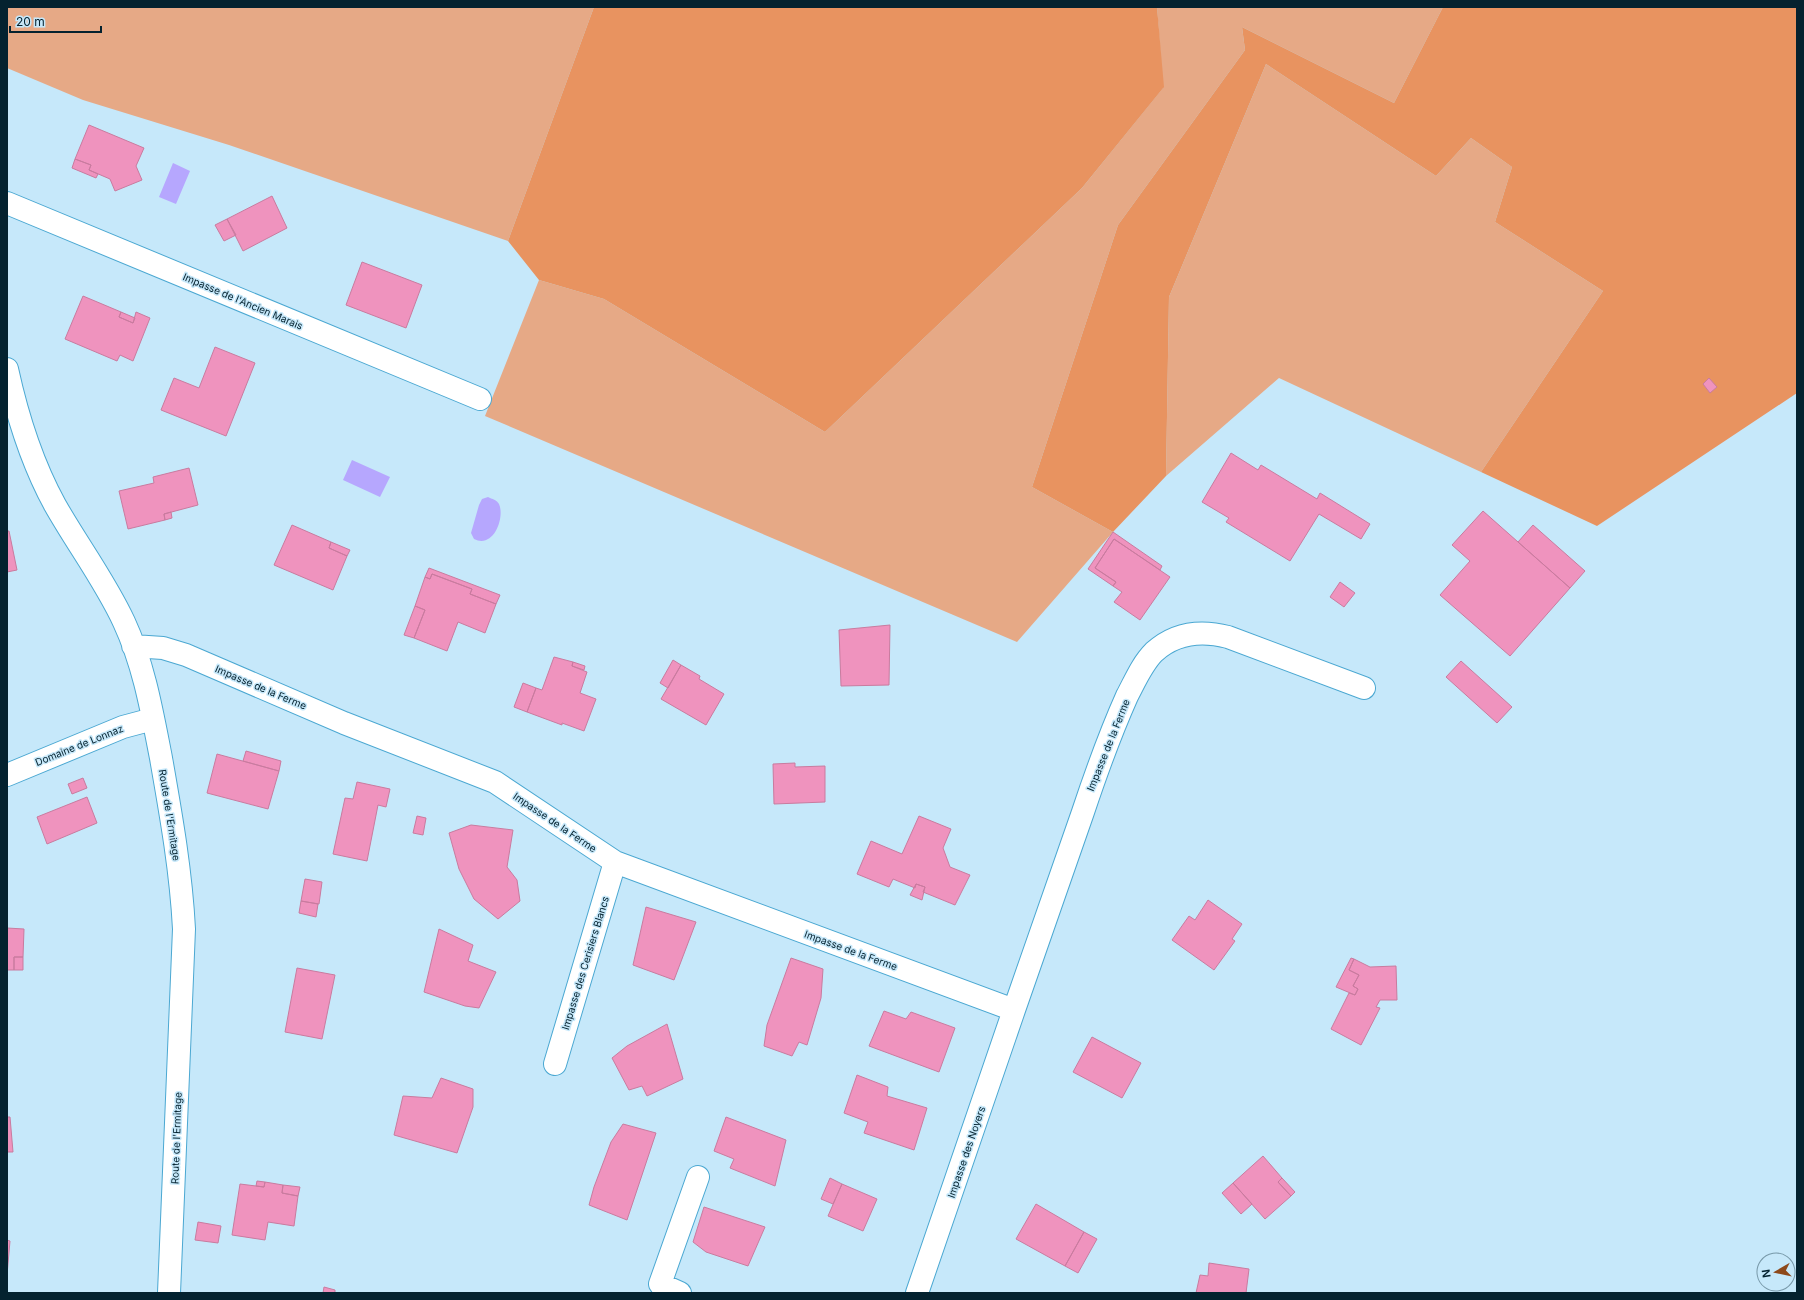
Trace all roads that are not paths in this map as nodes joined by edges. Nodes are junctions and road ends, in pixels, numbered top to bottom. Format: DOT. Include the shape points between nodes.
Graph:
graph roads {
  1 [pos="7,203"];
  2 [pos="7,369"];
  3 [pos="480,399"];
  4 [pos="133,646"];
  5 [pos="1364,688"];
  6 [pos="153,719"];
  7 [pos="7,774"];
  8 [pos="616,862"];
  9 [pos="1014,1010"];
  10 [pos="555,1064"];
  11 [pos="698,1177"];
  12 [pos="169,1293"];
  13 [pos="680,1293"];
  14 [pos="917,1293"];
  1 -- 3 [label="street, Impasse de l'Ancien Marais"];
  2 -- 4 [label="street, Route de l'Ermitage" via="20,416 43,480 112,599"];
  4 -- 6 [label="street, Route de l'Ermitage" via="145,682"];
  4 -- 8 [label="street, Impasse de la Ferme" via="162,648 186,655 344,723 495,782"];
  5 -- 9 [label="street, Impasse de la Ferme" via="1213,633 1196,633 1180,637 1154,653 1133,684 1110,736"];
  6 -- 7 [label="street, Domaine de Lonnaz" via="123,727"];
  6 -- 12 [label="street, Route de l'Ermitage" via="172,822 184,928"];
  8 -- 9 [label="street, Impasse de la Ferme"];
  8 -- 10 [label="street, Impasse des Cerisiers Blancs"];
  9 -- 14 [label="street, Impasse des Noyers"];
  11 -- 13 [label="street" via="660,1284"];
}
